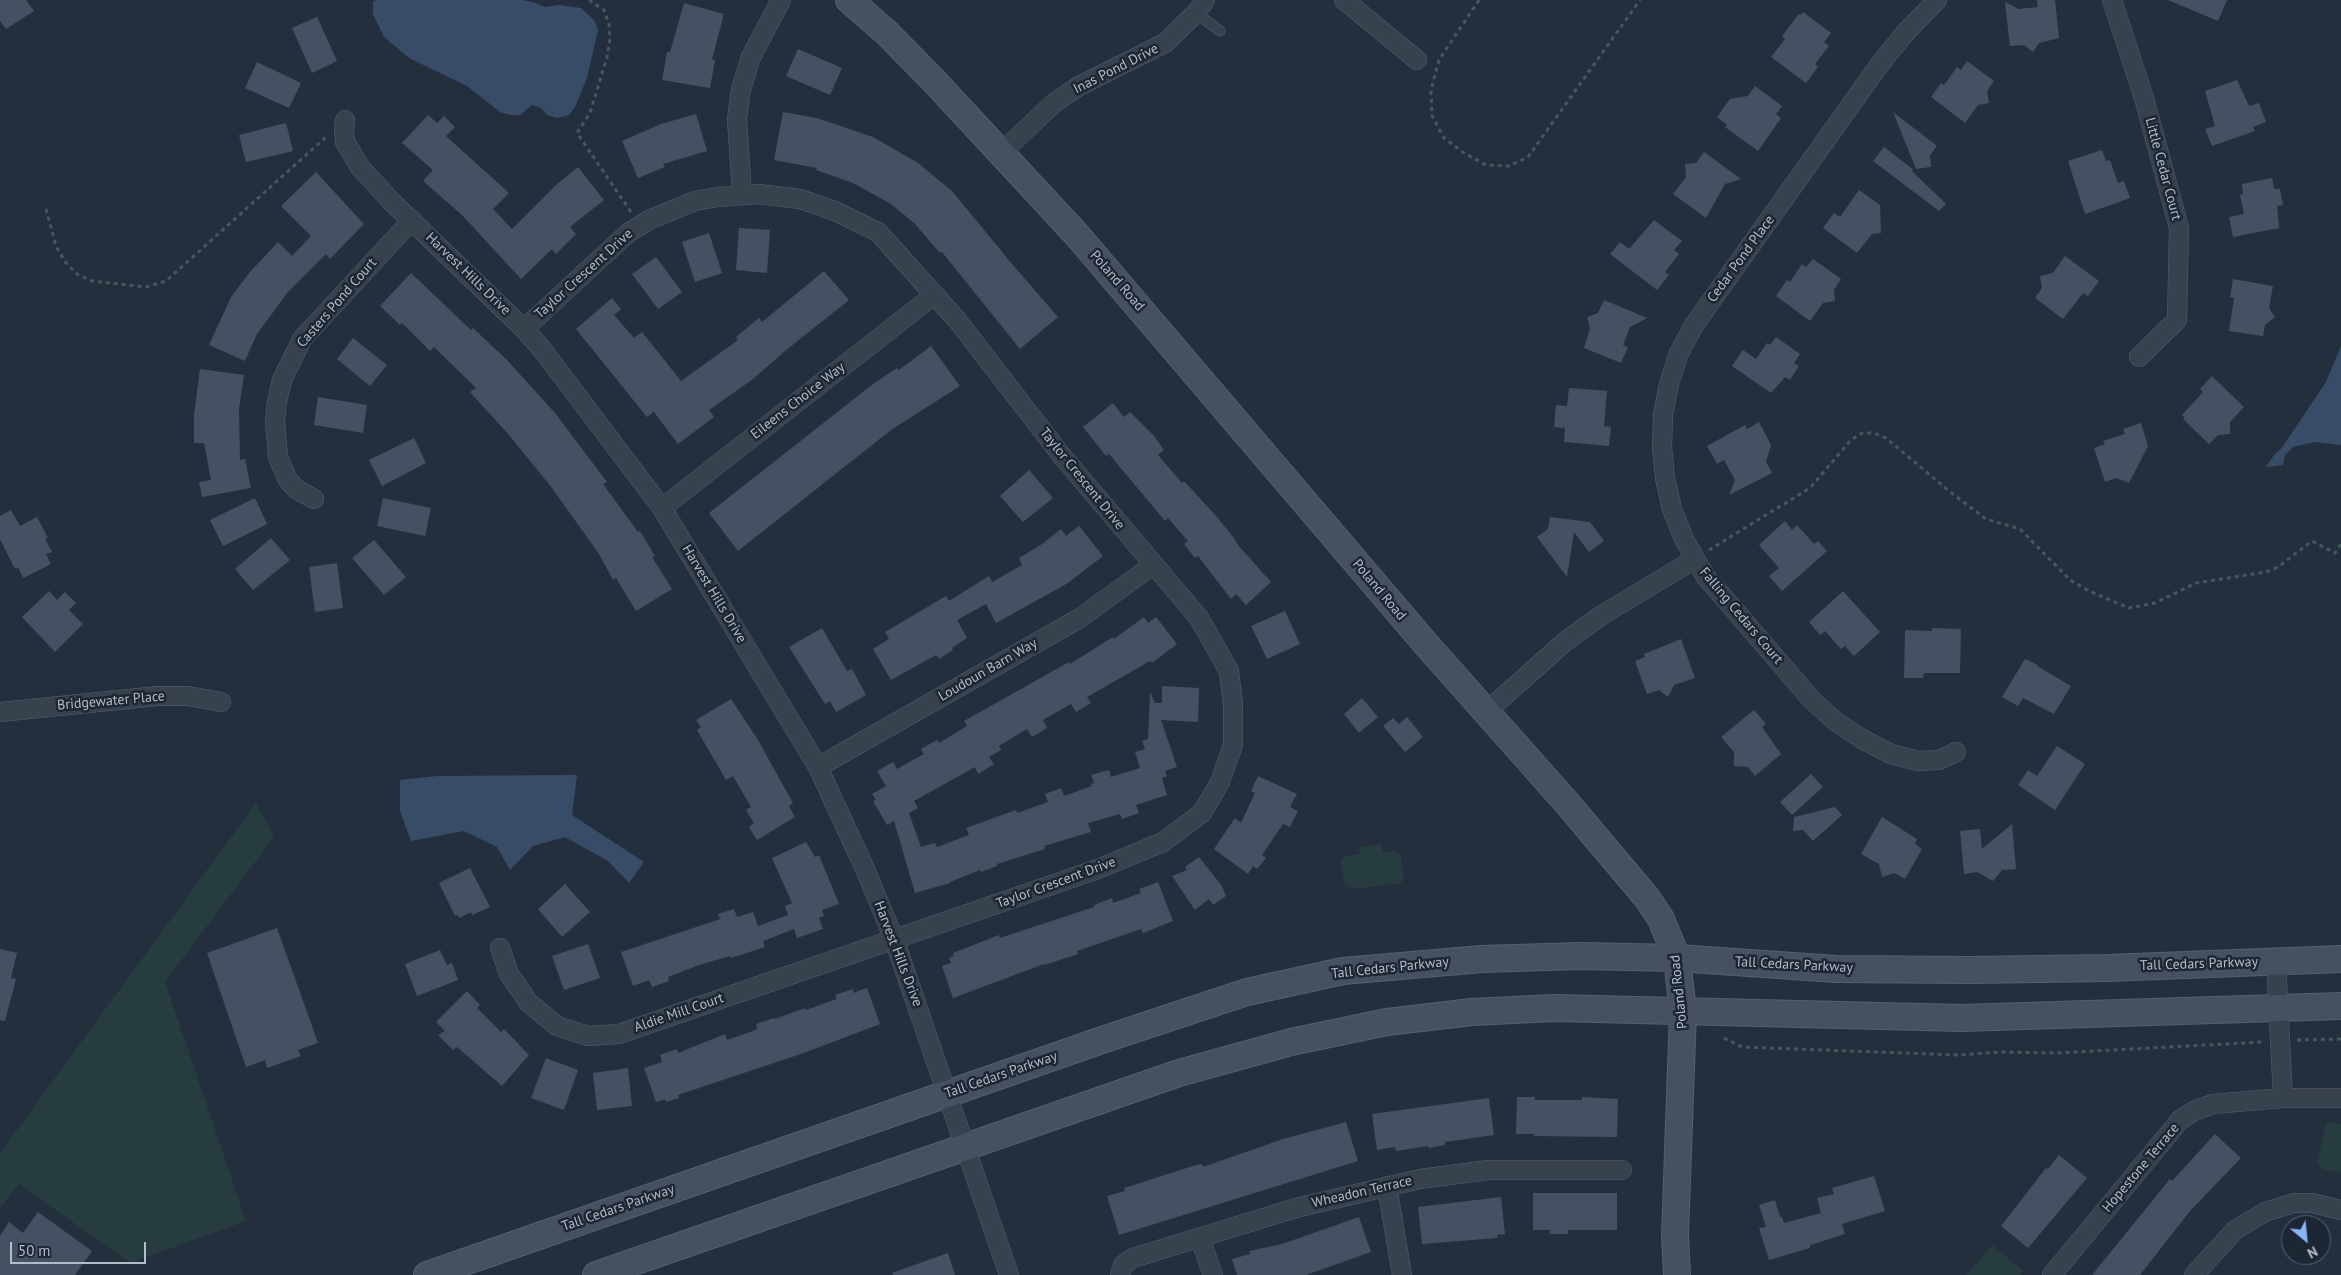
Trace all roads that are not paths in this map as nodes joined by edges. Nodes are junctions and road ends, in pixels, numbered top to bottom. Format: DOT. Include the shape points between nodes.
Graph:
graph roads {
  1 [pos="781,0"];
  2 [pos="849,0"];
  3 [pos="1344,0"];
  4 [pos="1937,0"];
  5 [pos="2112,0"];
  6 [pos="1201,7"];
  7 [pos="1220,31"];
  8 [pos="1417,60"];
  9 [pos="346,120"];
  10 [pos="1001,153"];
  11 [pos="742,194"];
  12 [pos="412,220"];
  13 [pos="934,295"];
  14 [pos="524,329"];
  15 [pos="2139,357"];
  16 [pos="314,499"];
  17 [pos="662,508"];
  18 [pos="1694,559"];
  19 [pos="1153,565"];
  20 [pos="221,702"];
  21 [pos="0,712"];
  22 [pos="1486,712"];
  23 [pos="1956,752"];
  24 [pos="818,767"];
  25 [pos="894,939"];
  26 [pos="500,948"];
  27 [pos="1677,958"];
  28 [pos="2341,959"];
  29 [pos="2276,961"];
  30 [pos="2341,1006"];
  31 [pos="2278,1008"];
  32 [pos="1683,1012"];
  33 [pos="948,1093"];
  34 [pos="2283,1098"];
  35 [pos="2341,1098"];
  36 [pos="966,1146"];
  37 [pos="1622,1170"];
  38 [pos="1387,1186"];
  39 [pos="2341,1210"];
  40 [pos="1200,1238"];
  41 [pos="427,1275"];
  42 [pos="596,1275"];
  43 [pos="1009,1275"];
  44 [pos="1120,1275"];
  45 [pos="1213,1275"];
  46 [pos="1402,1275"];
  47 [pos="1677,1275"];
  48 [pos="2052,1275"];
  49 [pos="2194,1275"];
  1 -- 11 [label="street" via="752,57 741,89 737,120"];
  2 -- 10 [label="main road, Poland Road" via="894,40"];
  3 -- 8 [label="street"];
  4 -- 18 [label="street, Cedar Pond Place" via="1880,64 1694,325 1679,353 1669,384 1662,446 1672,509"];
  5 -- 15 [label="street, Little Cedar Court" via="2144,98 2179,228 2177,320"];
  6 -- 7 [label="lane"];
  6 -- 10 [label="street, Inas Pond Drive" via="1165,43 1093,78 1054,103"];
  9 -- 12 [label="street, Harvest Hills Drive" via="345,142 360,167"];
  10 -- 22 [label="main road, Poland Road" via="1122,287"];
  11 -- 13 [label="street, Taylor Crescent Drive" via="800,199 835,211 878,232"];
  11 -- 14 [label="street, Taylor Crescent Drive" via="696,202 640,225 608,250"];
  12 -- 14 [label="street, Harvest Hills Drive"];
  12 -- 16 [label="street, Casters Pond Court" via="302,339 282,380 275,421 278,457 288,480 296,489"];
  13 -- 17 [label="street, Eileens Choice Way"];
  13 -- 19 [label="street, Taylor Crescent Drive"];
  14 -- 17 [label="street, Harvest Hills Drive"];
  17 -- 24 [label="street, Harvest Hills Drive"];
  18 -- 22 [label="street, Falling Cedars Court" via="1567,640"];
  18 -- 23 [label="street, Falling Cedars Court" via="1799,684 1835,721 1891,754 1918,761 1939,760"];
  19 -- 24 [label="street, Loudoun Barn Way" via="1080,618"];
  19 -- 25 [label="street, Taylor Crescent Drive" via="1199,618 1229,671 1233,745 1220,782 1202,812 1163,842 1098,869"];
  20 -- 21 [label="street, Bridgewater Place" via="188,696 158,696"];
  22 -- 27 [label="main road, Poland Road" via="1647,898 1662,919"];
  24 -- 25 [label="street, Harvest Hills Drive"];
  25 -- 26 [label="street, Aldie Mill Court" via="619,1034 588,1036 557,1026 529,1003 509,974"];
  25 -- 33 [label="street, Harvest Hills Drive"];
  27 -- 29 [label="main road, Tall Cedars Parkway" via="1836,969 1971,970"];
  27 -- 32 [label="main road, Poland Road"];
  27 -- 33 [label="main road, Tall Cedars Parkway" via="1482,958 1343,970 1247,992"];
  28 -- 29 [label="main road, Tall Cedars Parkway"];
  29 -- 31 [label="street"];
  30 -- 31 [label="main road"];
  31 -- 32 [label="main road" via="1962,1018"];
  31 -- 34 [label="street"];
  32 -- 36 [label="main road" via="1556,1008 1472,1012 1387,1022 1291,1042 1179,1074"];
  32 -- 47 [label="main road, Poland Road" via="1675,1235"];
  33 -- 36 [label="street, Harvest Hills Drive"];
  33 -- 41 [label="main road, Tall Cedars Parkway"];
  34 -- 35 [label="street, Hopestone Terrace"];
  34 -- 48 [label="street, Hopestone Terrace" via="2213,1104 2180,1120"];
  36 -- 42 [label="main road"];
  36 -- 43 [label="street, Harvest Hills Drive"];
  37 -- 38 [label="street, Wheadon Terrace" via="1488,1170"];
  38 -- 40 [label="street, Wheadon Terrace" via="1296,1208"];
  38 -- 46 [label="street"];
  39 -- 49 [label="street" via="2312,1202 2294,1203 2265,1212 2235,1230"];
  40 -- 44 [label="street, Wheadon Terrace" via="1133,1258 1123,1265"];
  40 -- 45 [label="street"];
}
